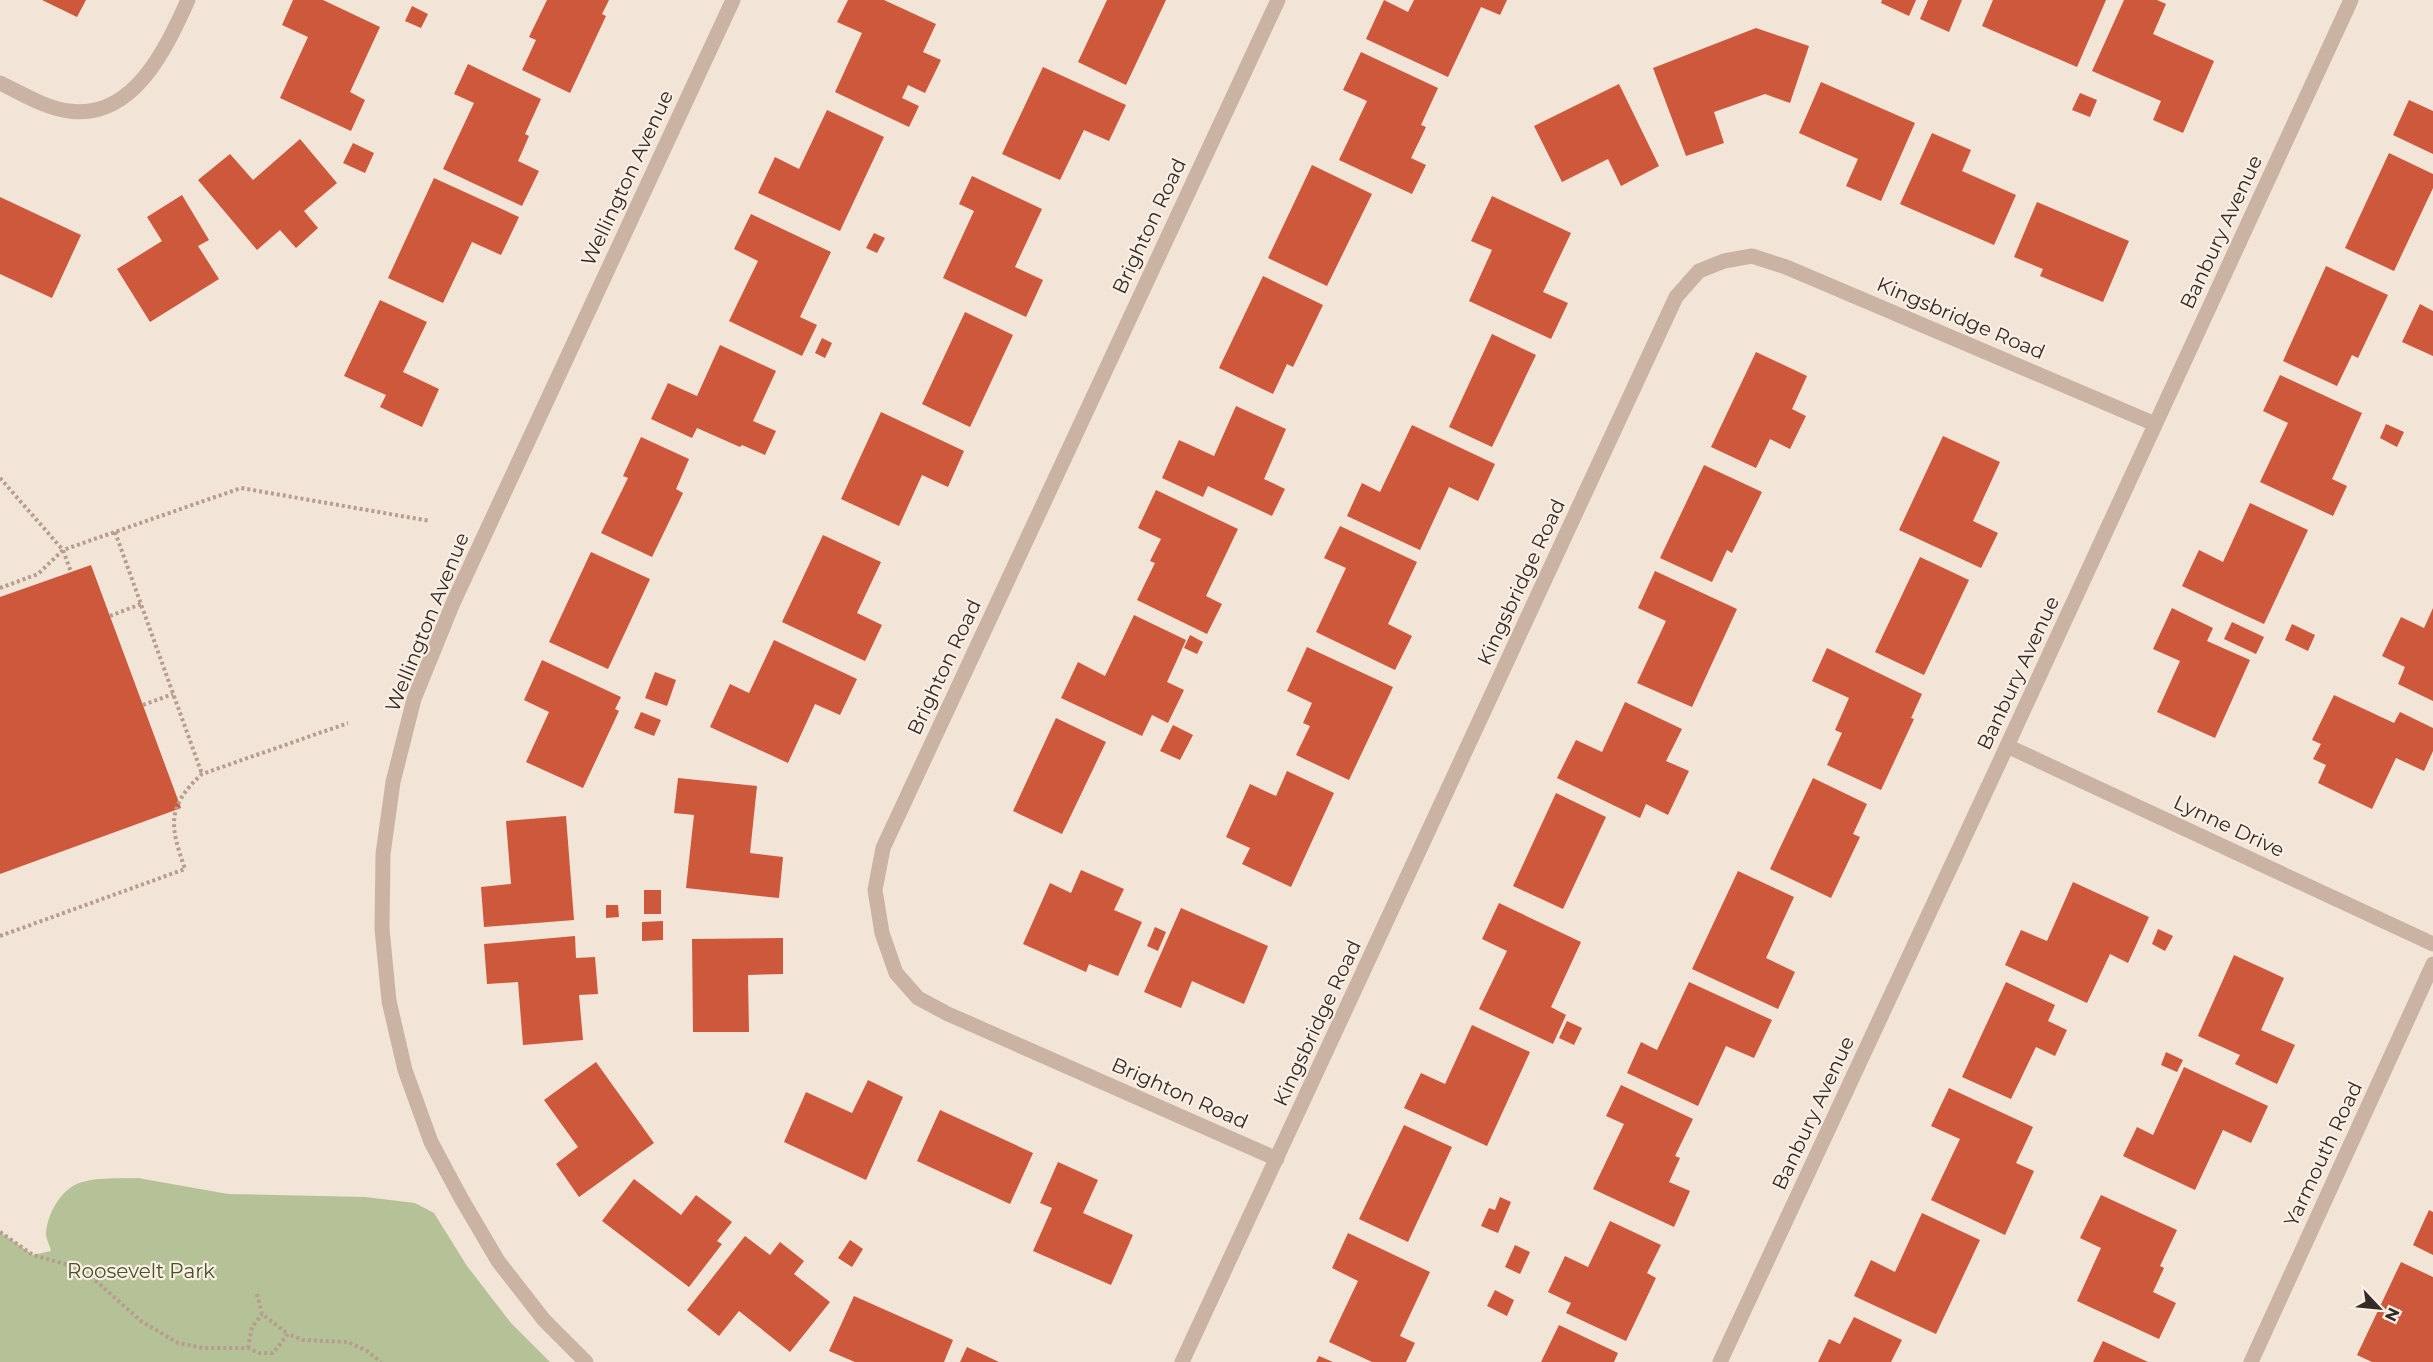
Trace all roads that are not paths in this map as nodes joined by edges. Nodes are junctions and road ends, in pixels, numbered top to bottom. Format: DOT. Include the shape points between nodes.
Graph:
graph roads {
  1 [pos="188,0"];
  2 [pos="733,0"];
  3 [pos="1278,0"];
  4 [pos="2351,0"];
  5 [pos="0,83"];
  6 [pos="2155,424"];
  7 [pos="2007,746"];
  8 [pos="2433,944"];
  9 [pos="2433,964"];
  10 [pos="1277,1159"];
  11 [pos="586,1362"];
  12 [pos="1182,1362"];
  13 [pos="1719,1362"];
  14 [pos="2251,1362"];
  1 -- 5 [label="street" via="173,33 143,80 116,104 93,113 67,111"];
  2 -- 11 [label="street, Wellington Avenue" via="448,614 414,699 393,782 383,854 381,929 388,1001 405,1070 431,1142 498,1261 544,1320"];
  3 -- 10 [label="street, Brighton Road" via="882,848 875,890 882,933 896,973 918,998"];
  4 -- 6 [label="street, Banbury Avenue"];
  6 -- 7 [label="street, Banbury Avenue"];
  6 -- 10 [label="street, Kingsbridge Road" via="1786,267 1752,256 1699,271 1676,297"];
  7 -- 8 [label="street, Lynne Drive"];
  7 -- 13 [label="street, Banbury Avenue"];
  9 -- 14 [label="street, Yarmouth Road"];
  10 -- 12 [label="street, Kingsbridge Road"];
}
